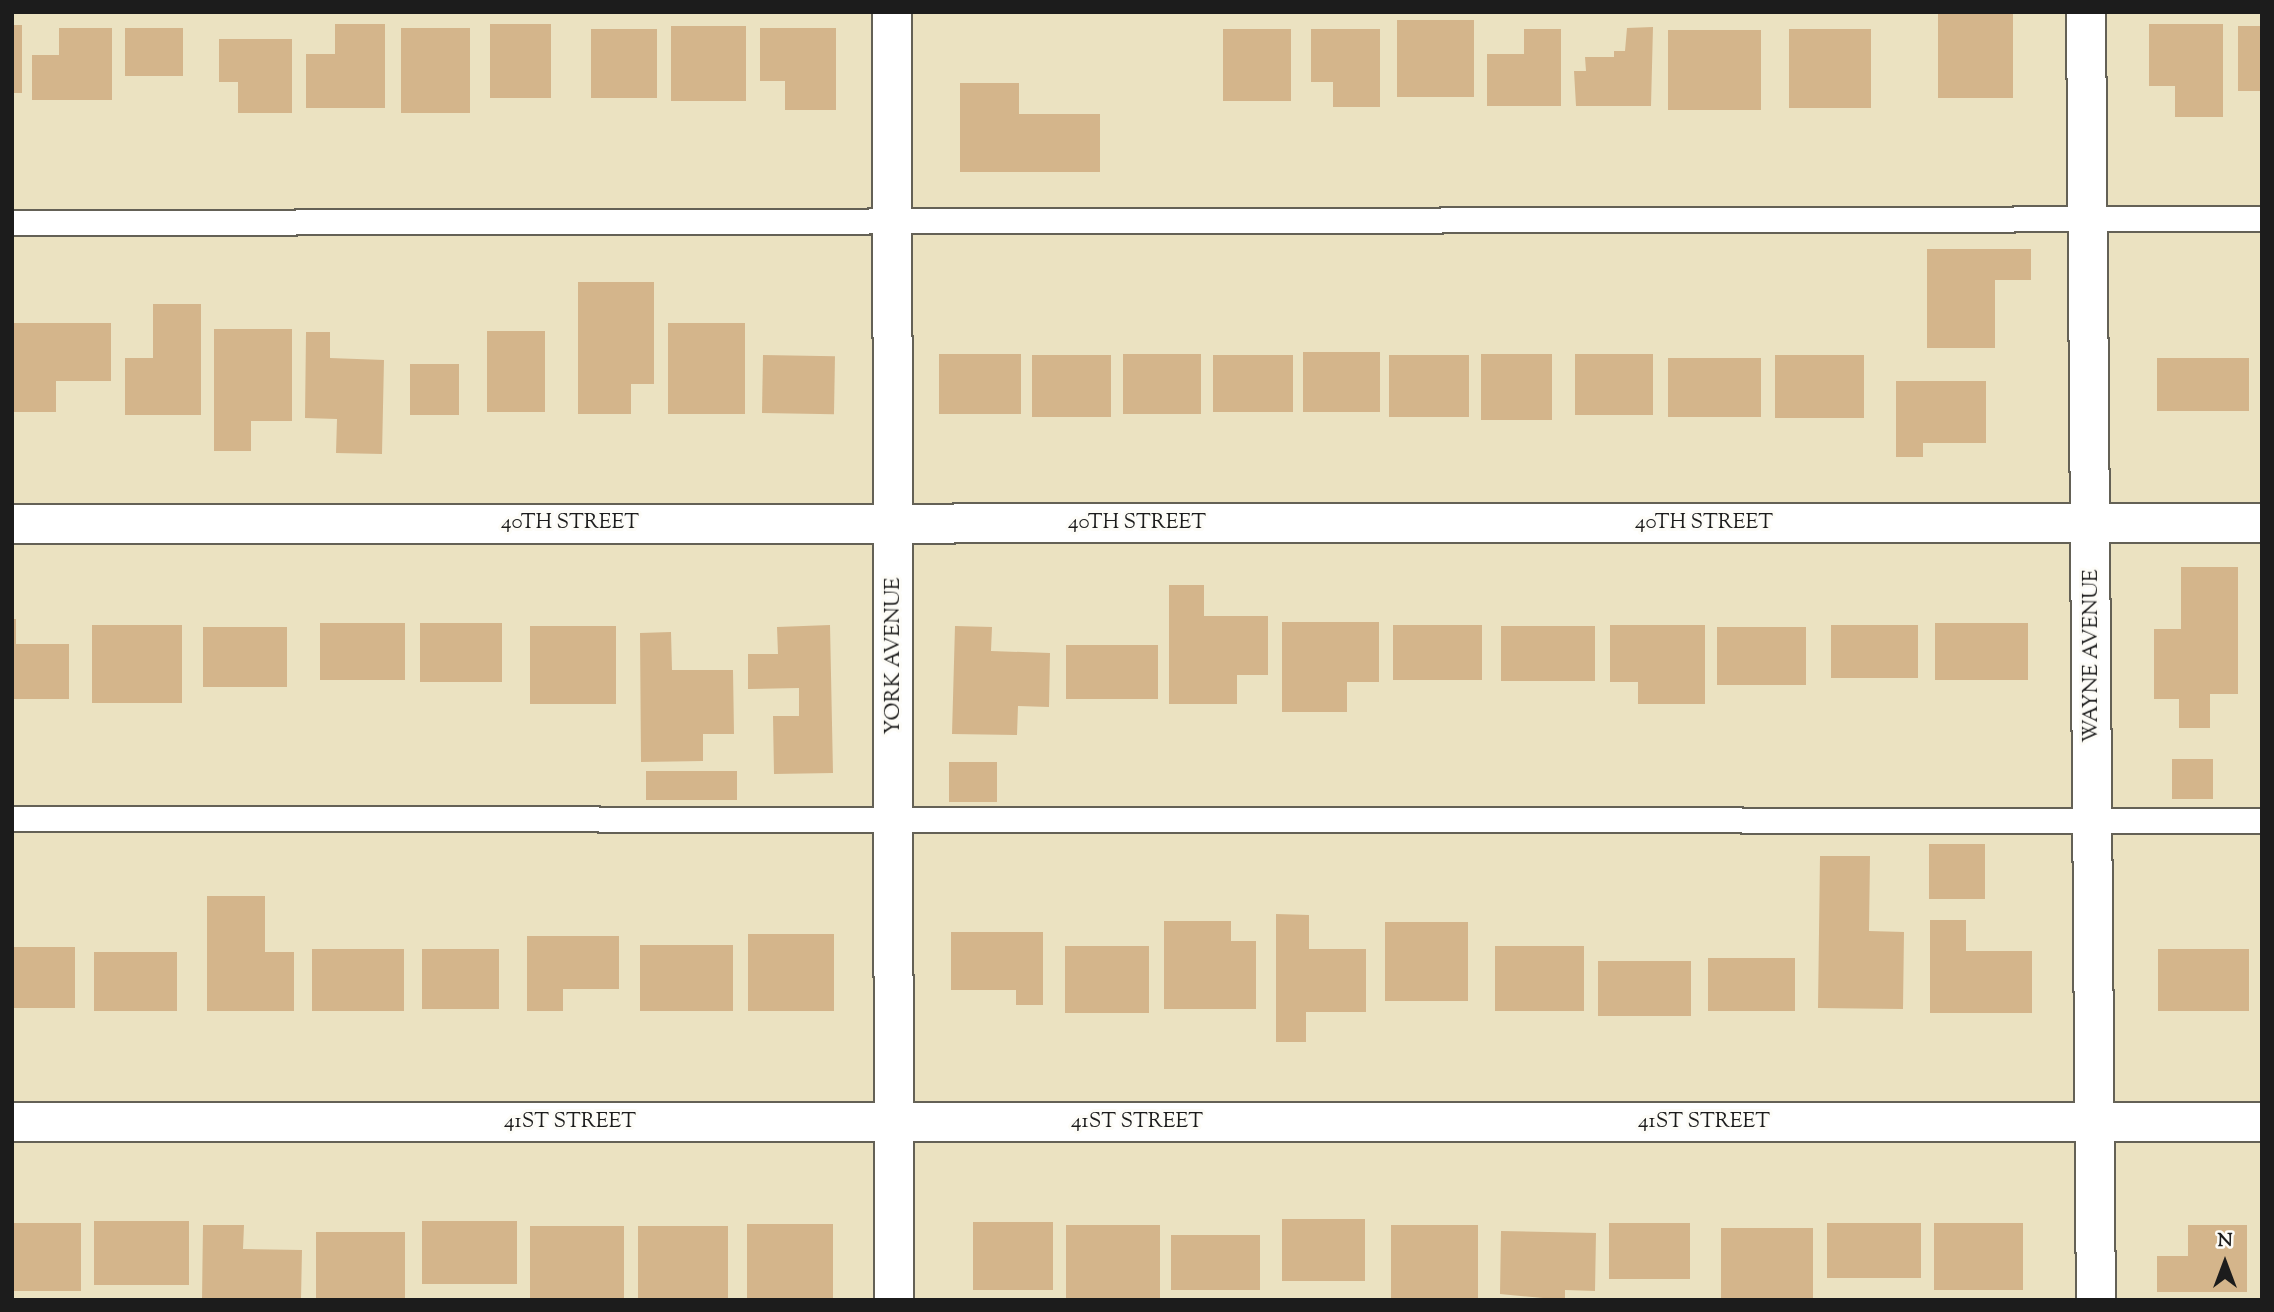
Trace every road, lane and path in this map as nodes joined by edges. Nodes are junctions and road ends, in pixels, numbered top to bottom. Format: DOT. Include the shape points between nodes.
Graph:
graph roads {
  1 [pos="892,12"];
  2 [pos="2086,12"];
  3 [pos="2262,219"];
  4 [pos="2088,220"];
  5 [pos="892,221"];
  6 [pos="12,223"];
  7 [pos="894,523"];
  8 [pos="2091,523"];
  9 [pos="2262,523"];
  10 [pos="12,524"];
  11 [pos="12,819"];
  12 [pos="894,821"];
  13 [pos="2093,821"];
  14 [pos="2262,821"];
  15 [pos="12,1122"];
  16 [pos="894,1122"];
  17 [pos="2096,1122"];
  18 [pos="2262,1122"];
  19 [pos="894,1300"];
  20 [pos="2096,1300"];
  1 -- 5 [label="street, YORK AVENUE"];
  2 -- 4 [label="street, WAYNE AVENUE"];
  3 -- 4 [label="lane"];
  4 -- 5 [label="lane"];
  4 -- 8 [label="street, WAYNE AVENUE"];
  5 -- 6 [label="lane"];
  5 -- 7 [label="street, YORK AVENUE"];
  7 -- 8 [label="street, 40TH STREET"];
  7 -- 10 [label="street, 40TH STREET"];
  7 -- 12 [label="street, YORK AVENUE"];
  8 -- 9 [label="street, 40TH STREET"];
  8 -- 13 [label="street, WAYNE AVENUE"];
  11 -- 12 [label="lane"];
  12 -- 13 [label="lane"];
  12 -- 16 [label="street, YORK AVENUE"];
  13 -- 14 [label="lane"];
  13 -- 17 [label="street, WAYNE AVENUE"];
  15 -- 16 [label="street, 41ST STREET"];
  16 -- 17 [label="street, 41ST STREET"];
  16 -- 19 [label="street, YORK AVENUE"];
  17 -- 18 [label="street, 41ST STREET"];
  17 -- 20 [label="street, WAYNE AVENUE"];
}
